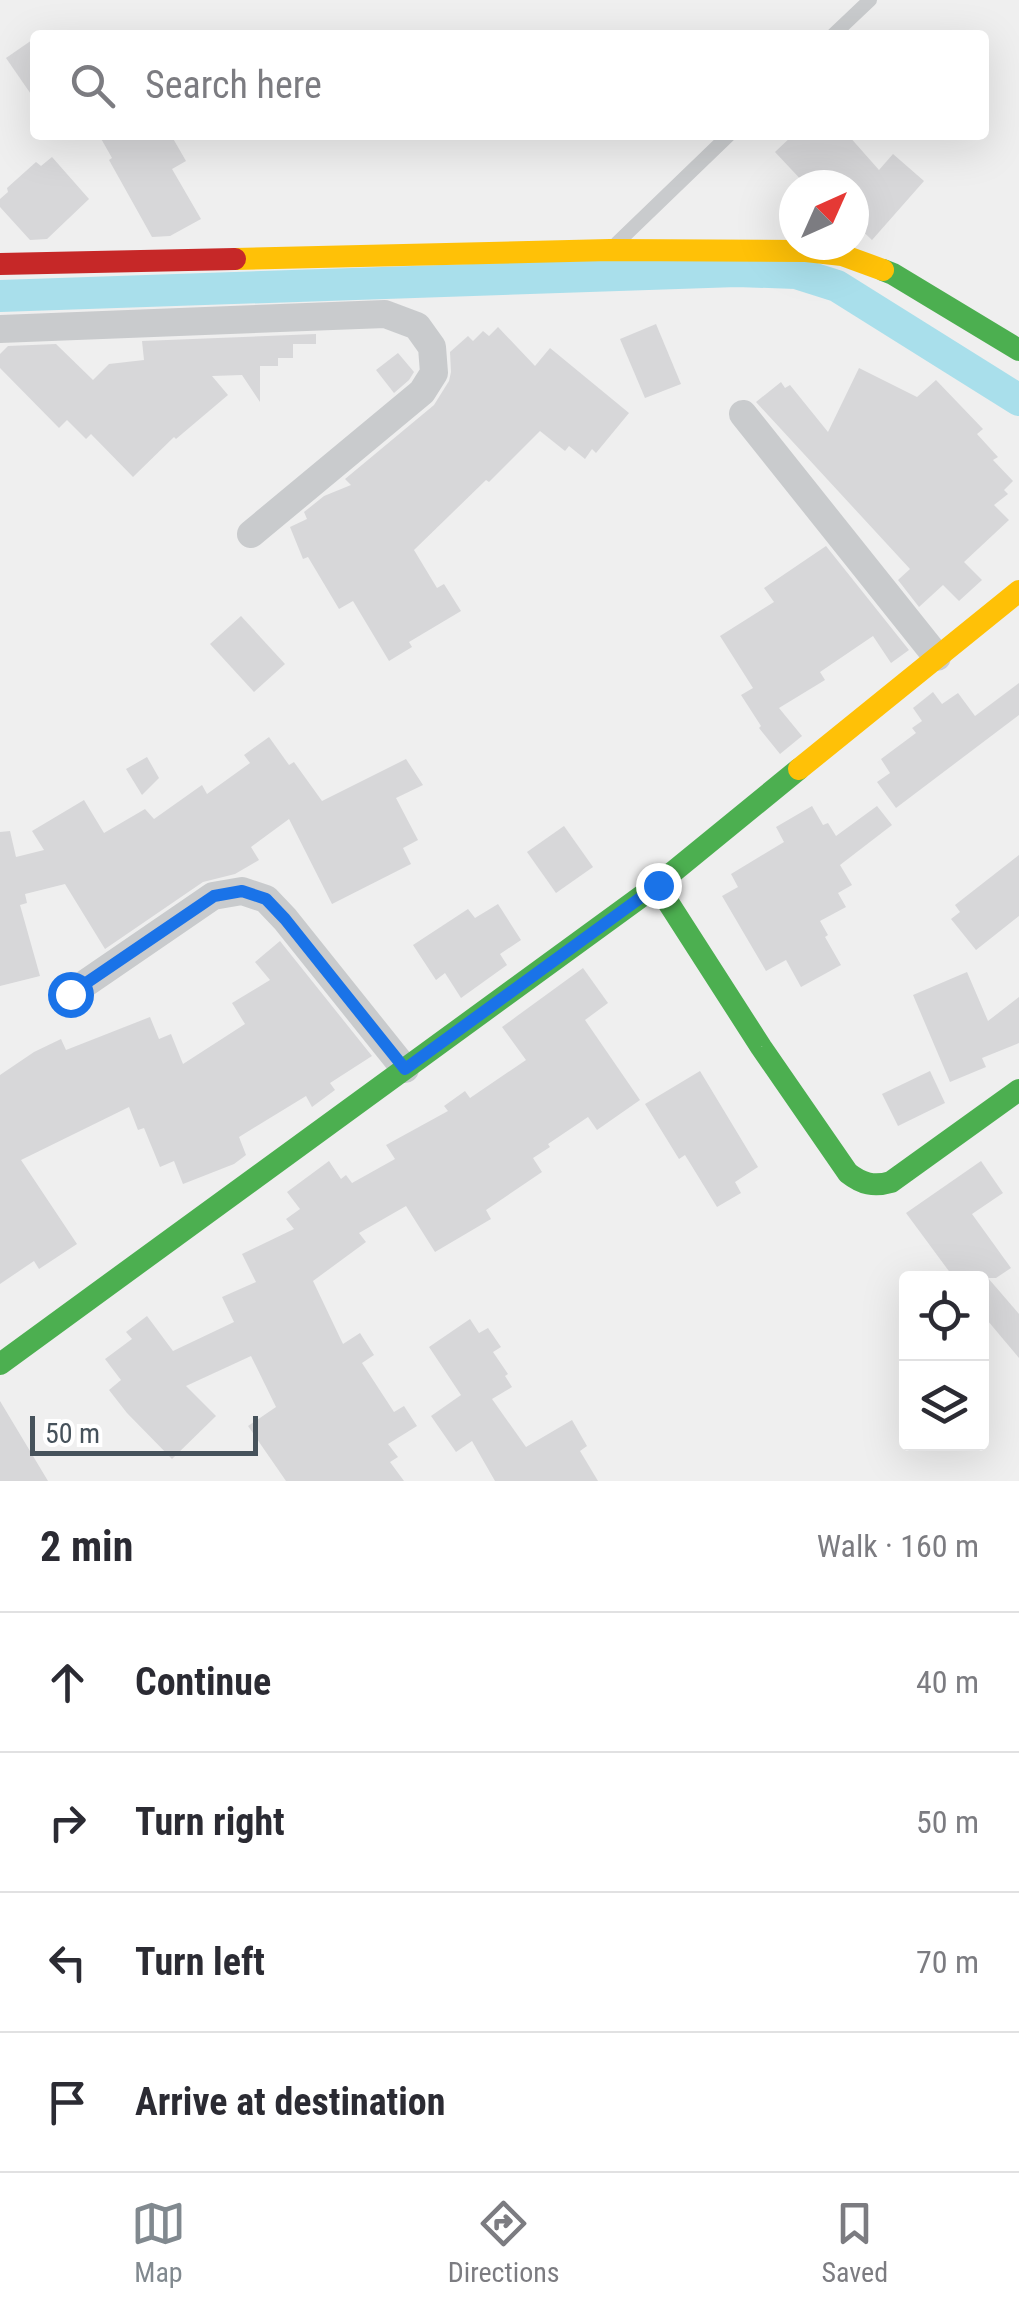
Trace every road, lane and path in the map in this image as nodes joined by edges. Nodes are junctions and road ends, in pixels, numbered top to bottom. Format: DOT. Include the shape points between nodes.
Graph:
graph roads {
  1 [pos="870,0"];
  2 [pos="837,30"];
  3 [pos="723,140"];
  4 [pos="610,250"];
  5 [pos="0,264"];
  6 [pos="0,329"];
  7 [pos="1019,350"];
  8 [pos="744,414"];
  9 [pos="252,534"];
  10 [pos="1019,591"];
  11 [pos="938,657"];
  12 [pos="658,885"];
  13 [pos="70,994"];
  14 [pos="405,1069"];
  15 [pos="1019,1090"];
  16 [pos="0,1364"];
  1 -- 2 [label="lane"];
  3 -- 4 [label="lane"];
  4 -- 5 [label="street"];
  4 -- 7 [label="street" via="842,255 893,274"];
  6 -- 9 [label="street" via="385,314 417,326 434,360 422,392"];
  8 -- 11 [label="street"];
  10 -- 11 [label="street"];
  11 -- 12 [label="street"];
  12 -- 14 [label="street"];
  12 -- 15 [label="street" via="761,1047 860,1184 891,1182"];
  13 -- 14 [label="street" via="214,896 242,891 266,899 285,919"];
  14 -- 16 [label="street"];
}
